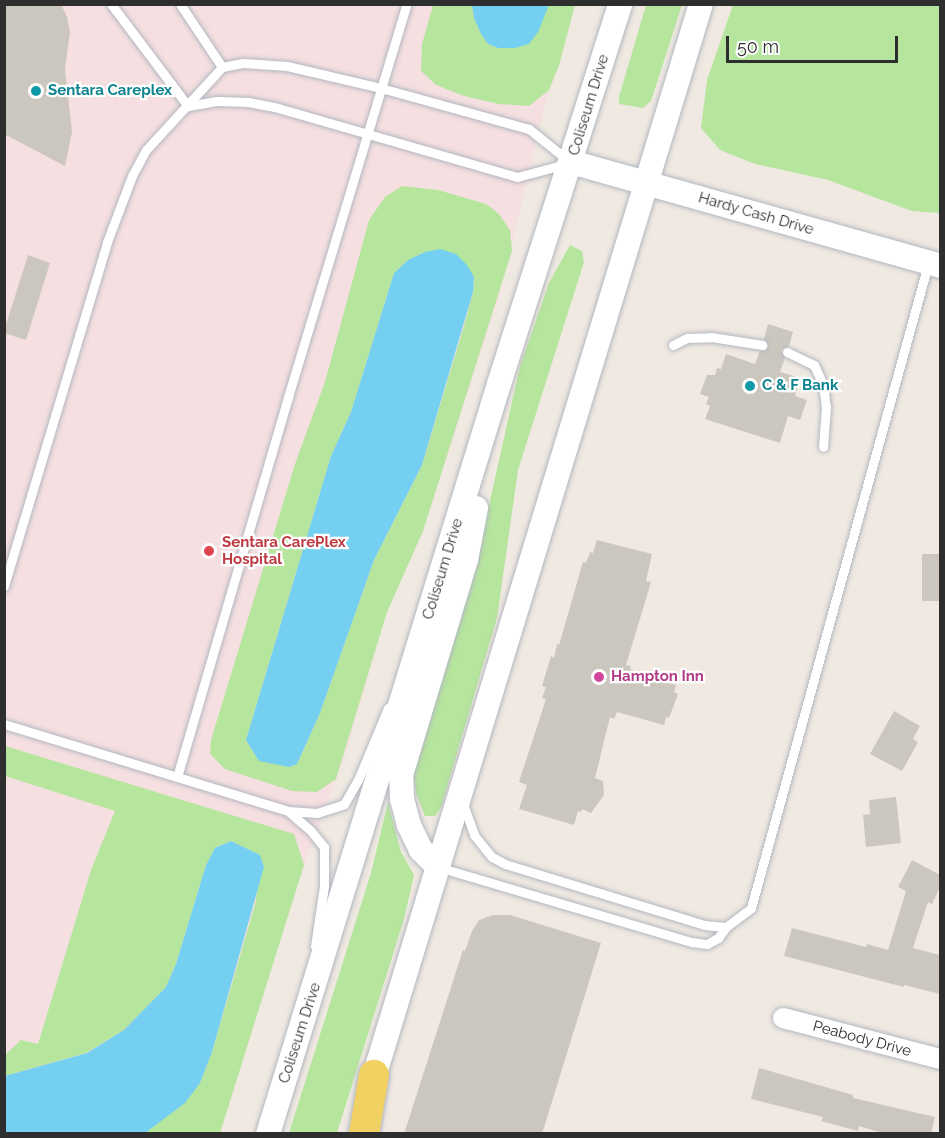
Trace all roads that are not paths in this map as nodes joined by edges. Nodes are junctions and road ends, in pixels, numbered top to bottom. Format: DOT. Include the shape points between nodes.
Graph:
graph roads {
  1 [pos="111,4"];
  2 [pos="180,4"];
  3 [pos="407,4"];
  4 [pos="620,4"];
  5 [pos="701,4"];
  6 [pos="222,67"];
  7 [pos="381,88"];
  8 [pos="188,106"];
  9 [pos="368,133"];
  10 [pos="571,162"];
  11 [pos="645,183"];
  12 [pos="934,264"];
  13 [pos="674,345"];
  14 [pos="762,345"];
  15 [pos="787,352"];
  16 [pos="499,384"];
  17 [pos="823,447"];
  18 [pos="4,586"];
  19 [pos="437,590"];
  20 [pos="4,724"];
  21 [pos="177,777"];
  22 [pos="459,796"];
  23 [pos="288,811"];
  24 [pos="438,867"];
  25 [pos="726,927"];
  26 [pos="783,1018"];
  27 [pos="302,1028"];
  28 [pos="940,1059"];
  29 [pos="374,1075"];
  30 [pos="268,1134"];
  31 [pos="357,1134"];
  32 [pos="364,1134"];
  1 -- 8 [label="lane"];
  2 -- 6 [label="lane"];
  3 -- 7 [label="lane"];
  4 -- 10 [label="street, Coliseum Drive"];
  5 -- 11 [label="street"];
  6 -- 7 [label="lane" via="271,64"];
  6 -- 8 [label="lane"];
  7 -- 9 [label="lane"];
  7 -- 10 [label="lane" via="529,129"];
  8 -- 9 [label="lane" via="217,101 248,102"];
  8 -- 18 [label="lane" via="146,150 123,198"];
  9 -- 10 [label="lane" via="517,177"];
  9 -- 21 [label="lane"];
  10 -- 11 [label="street, Hardy Cash Drive"];
  10 -- 16 [label="street, Coliseum Drive"];
  11 -- 12 [label="street, Hardy Cash Drive"];
  11 -- 22 [label="street"];
  12 -- 25 [label="lane" via="860,502 756,895 751,908"];
  13 -- 14 [label="lane" via="687,338 711,336"];
  15 -- 17 [label="lane" via="814,365 824,384"];
  16 -- 19 [label="street, Coliseum Drive"];
  16 -- 24 [label="street" via="466,560 401,775 409,825 421,850"];
  19 -- 23 [label="lane" via="358,780 344,804 317,813"];
  19 -- 27 [label="street, Coliseum Drive"];
  20 -- 21 [label="lane"];
  21 -- 23 [label="lane"];
  22 -- 24 [label="street"];
  22 -- 25 [label="lane" via="474,835 492,857 505,864 704,925"];
  23 -- 27 [label="lane" via="324,847 324,886"];
  24 -- 25 [label="lane" via="692,942 707,944"];
  24 -- 29 [label="street"];
  26 -- 28 [label="street, Peabody Drive"];
  27 -- 30 [label="street, Coliseum Drive"];
  29 -- 31 [label="street"];
  29 -- 32 [label="main road"];
}
